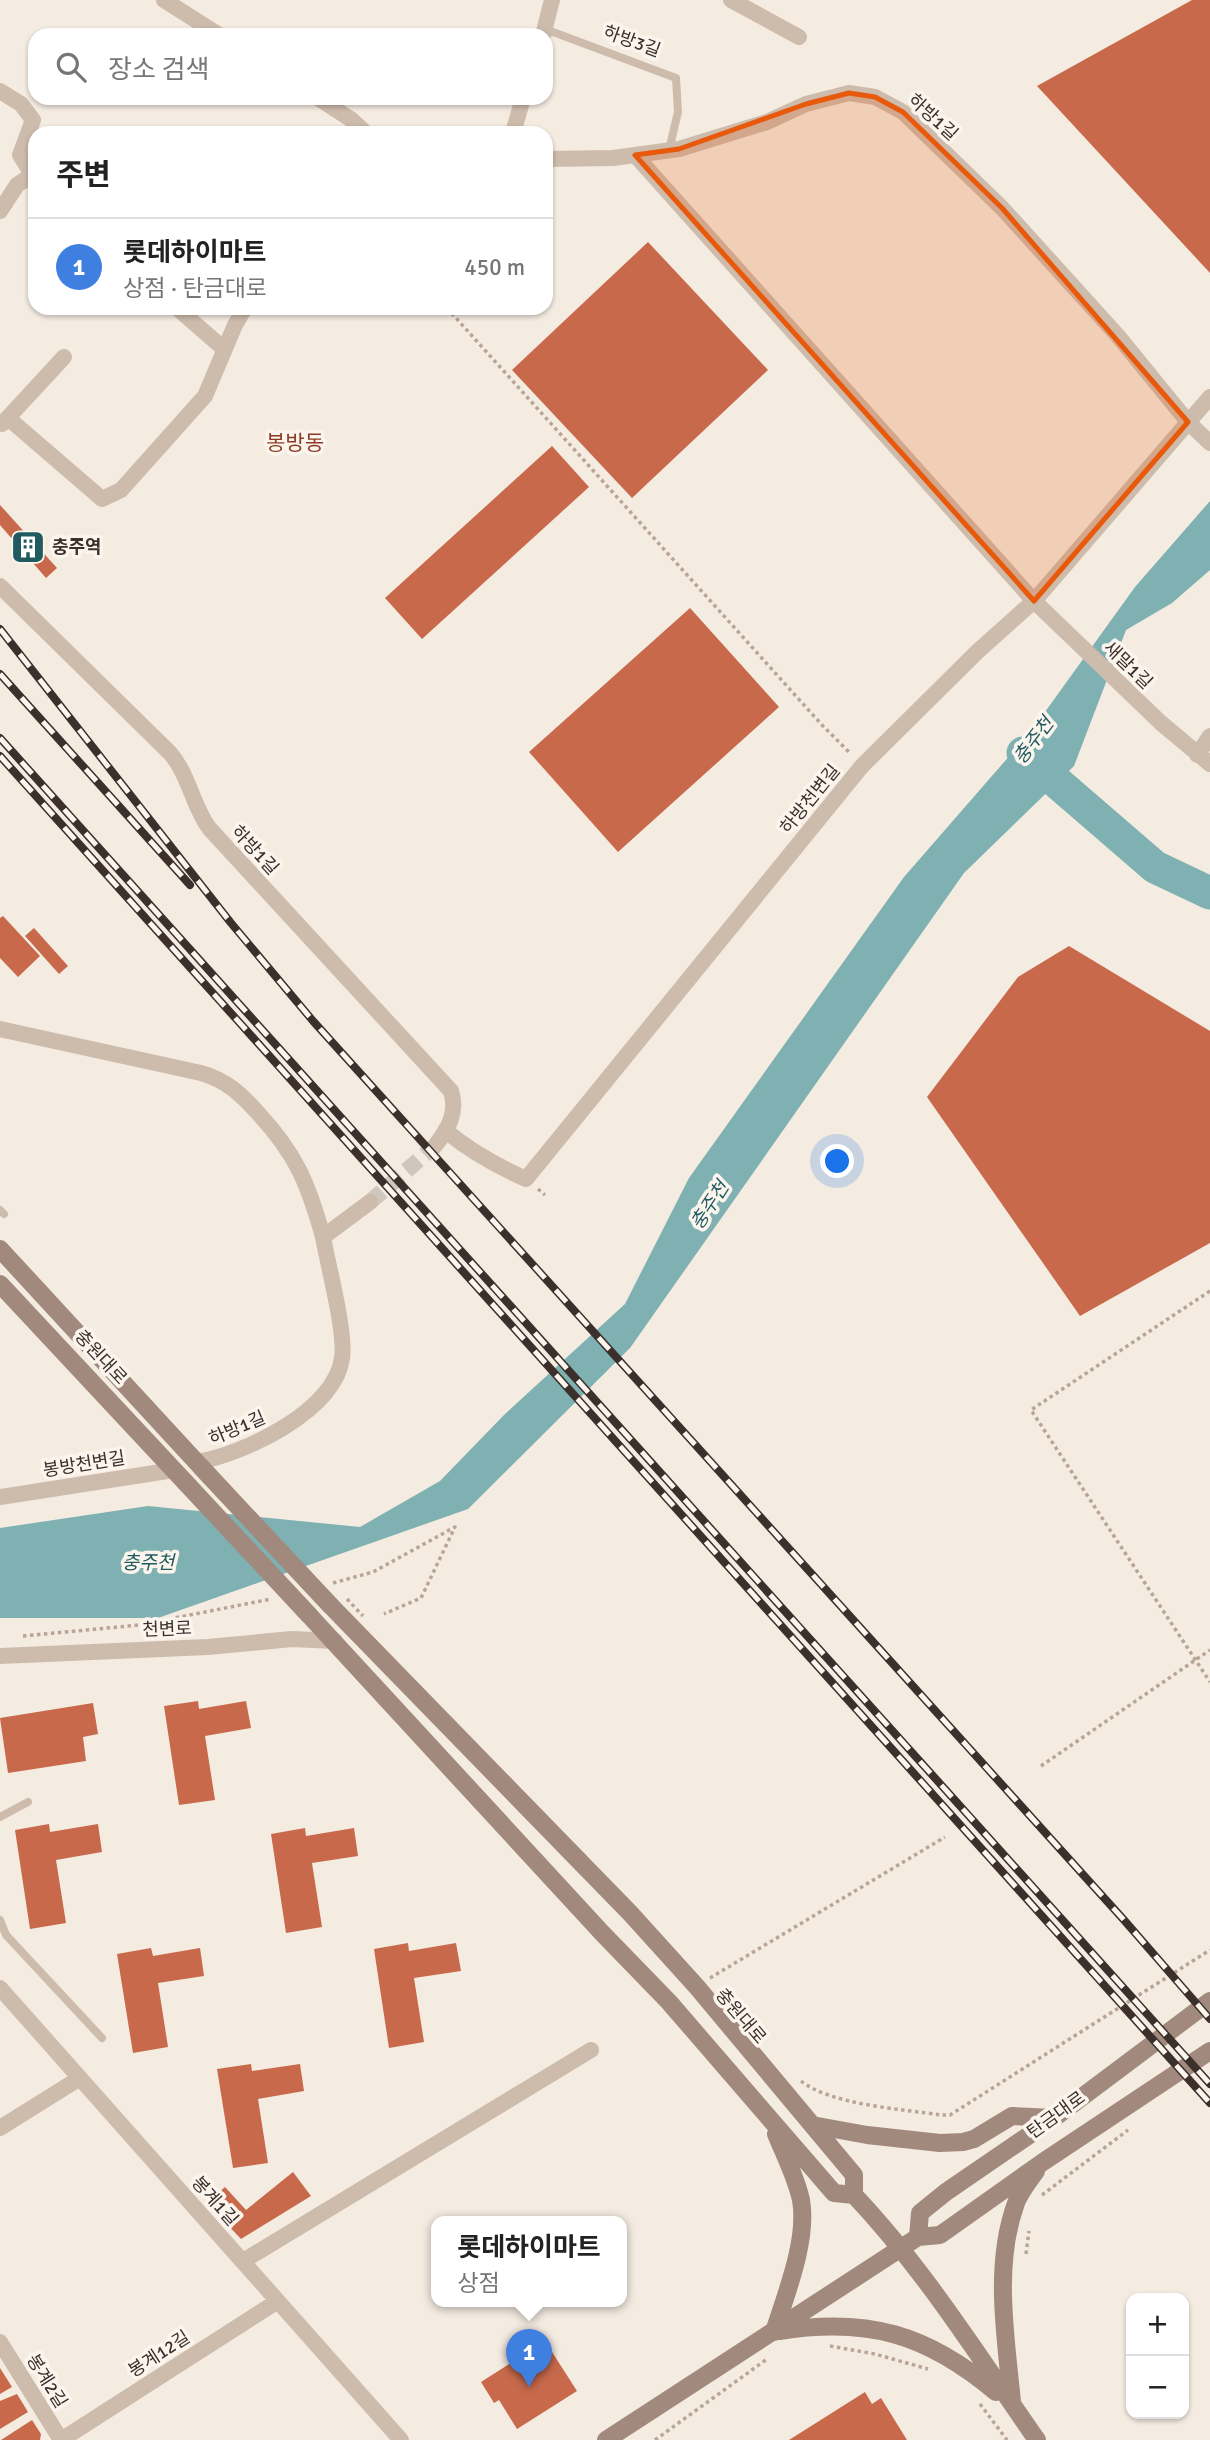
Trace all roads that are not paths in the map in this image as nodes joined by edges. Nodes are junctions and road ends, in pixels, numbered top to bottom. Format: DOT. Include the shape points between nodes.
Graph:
graph roads {
  1 [pos="164,0"];
  2 [pos="552,0"];
  3 [pos="731,0"];
  4 [pos="208,28"];
  5 [pos="545,28"];
  6 [pos="553,35"];
  7 [pos="799,37"];
  8 [pos="0,91"];
  9 [pos="329,105"];
  10 [pos="521,105"];
  11 [pos="31,126"];
  12 [pos="358,126"];
  13 [pos="515,126"];
  14 [pos="28,133"];
  15 [pos="668,150"];
  16 [pos="635,155"];
  17 [pos="553,159"];
  18 [pos="28,169"];
  19 [pos="28,179"];
  20 [pos="0,211"];
  21 [pos="185,315"];
  22 [pos="241,315"];
  23 [pos="224,349"];
  24 [pos="64,357"];
  25 [pos="1210,397"];
  26 [pos="4,422"];
  27 [pos="1188,422"];
  28 [pos="1210,443"];
  29 [pos="0,586"];
  30 [pos="1034,601"];
  31 [pos="1210,736"];
  32 [pos="1203,760"];
  33 [pos="0,1029"];
  34 [pos="446,1131"];
  35 [pos="435,1146"];
  36 [pos="370,1202"];
  37 [pos="323,1237"];
  38 [pos="0,1248"];
  39 [pos="0,1284"];
  40 [pos="199,1465"];
  41 [pos="180,1476"];
  42 [pos="0,1497"];
  43 [pos="335,1641"];
  44 [pos="0,1656"];
  45 [pos="29,1802"];
  46 [pos="0,1817"];
  47 [pos="0,1920"];
  48 [pos="0,1988"];
  49 [pos="1210,2001"];
  50 [pos="102,2038"];
  51 [pos="591,2050"];
  52 [pos="1210,2052"];
  53 [pos="80,2078"];
  54 [pos="1054,2118"];
  55 [pos="771,2122"];
  56 [pos="812,2125"];
  57 [pos="0,2128"];
  58 [pos="1042,2162"];
  59 [pos="854,2195"];
  60 [pos="918,2236"];
  61 [pos="901,2249"];
  62 [pos="243,2261"];
  63 [pos="278,2301"];
  64 [pos="774,2332"];
  65 [pos="0,2342"];
  66 [pos="1013,2405"];
  67 [pos="61,2440"];
  68 [pos="401,2440"];
  69 [pos="606,2440"];
  70 [pos="1037,2440"];
  1 -- 4 [label="street"];
  2 -- 5 [label="street, 하방3길"];
  3 -- 7 [label="street"];
  6 -- 15 [label="lane, 하방3길" via="676,78 678,112"];
  8 -- 11 [label="street" via="21,104 33,120"];
  9 -- 12 [label="street"];
  10 -- 13 [label="street"];
  14 -- 18 [label="street" via="20,155"];
  15 -- 16 [label="street, 하방1길"];
  15 -- 27 [label="street, 하방1길" via="849,93 875,97 903,111 1002,208 1118,336"];
  16 -- 17 [label="street, 하방1길"];
  16 -- 30 [label="street, 새말1길"];
  19 -- 20 [label="street" via="18,184"];
  21 -- 23 [label="street"];
  22 -- 23 [label="street"];
  23 -- 26 [label="street" via="205,396 121,490 102,499"];
  24 -- 26 [label="street"];
  25 -- 27 [label="street, 하방천변길"];
  27 -- 28 [label="street, 하방1길"];
  27 -- 30 [label="street, 하방천변길"];
  29 -- 34 [label="street, 하방1길" via="170,752 209,828 451,1091 453,1112"];
  30 -- 32 [label="street, 새말1길"];
  30 -- 34 [label="street, 하방천변길" via="958,669 862,766 526,1179"];
  31 -- 32 [label="street, 새말1길"];
  33 -- 37 [label="street, 하방1길" via="201,1073 227,1083 292,1154"];
  34 -- 35 [label="street, 하방1길"];
  36 -- 37 [label="street"];
  37 -- 40 [label="street, 하방1길" via="340,1326 343,1357 338,1374 323,1396 288,1426 261,1442"];
  38 -- 40 [label="street, 충원대로"];
  39 -- 41 [label="street, 충원대로"];
  40 -- 56 [label="street, 충원대로, bridge" via="630,1913"];
  41 -- 42 [label="street, 봉방천변길"];
  41 -- 43 [label="street, 충원대로, bridge"];
  43 -- 44 [label="street, 천변로" via="292,1639"];
  43 -- 55 [label="street, 충원대로" via="669,2002"];
  45 -- 46 [label="lane"];
  47 -- 50 [label="lane" via="6,1935"];
  48 -- 53 [label="street, 봉계1길"];
  49 -- 54 [label="street, 탄금대로"];
  51 -- 62 [label="street"];
  52 -- 58 [label="street, 탄금대로"];
  53 -- 57 [label="street"];
  53 -- 62 [label="street, 봉계1길"];
  54 -- 56 [label="street" via="1012,2116 974,2139 940,2143"];
  54 -- 60 [label="street, 탄금대로" via="920,2213"];
  55 -- 59 [label="street, 충원대로" via="834,2193"];
  55 -- 64 [label="street" via="801,2202 796,2255"];
  56 -- 59 [label="street, 충원대로" via="854,2175"];
  58 -- 60 [label="street, 탄금대로" via="940,2235"];
  58 -- 66 [label="street" via="1017,2201 1005,2256 1003,2309"];
  59 -- 61 [label="street, 충원대로"];
  60 -- 61 [label="street, 탄금대로"];
  61 -- 64 [label="street, 탄금대로"];
  61 -- 66 [label="street, 충원대로"];
  62 -- 63 [label="street, 봉계1길"];
  63 -- 67 [label="street, 봉계12길"];
  63 -- 68 [label="street, 봉계1길"];
  64 -- 66 [label="street" via="858,2326 909,2339 952,2358"];
  64 -- 69 [label="street, 탄금대로"];
  65 -- 67 [label="street, 봉계2길"];
  66 -- 70 [label="street, 충원대로"];
}
